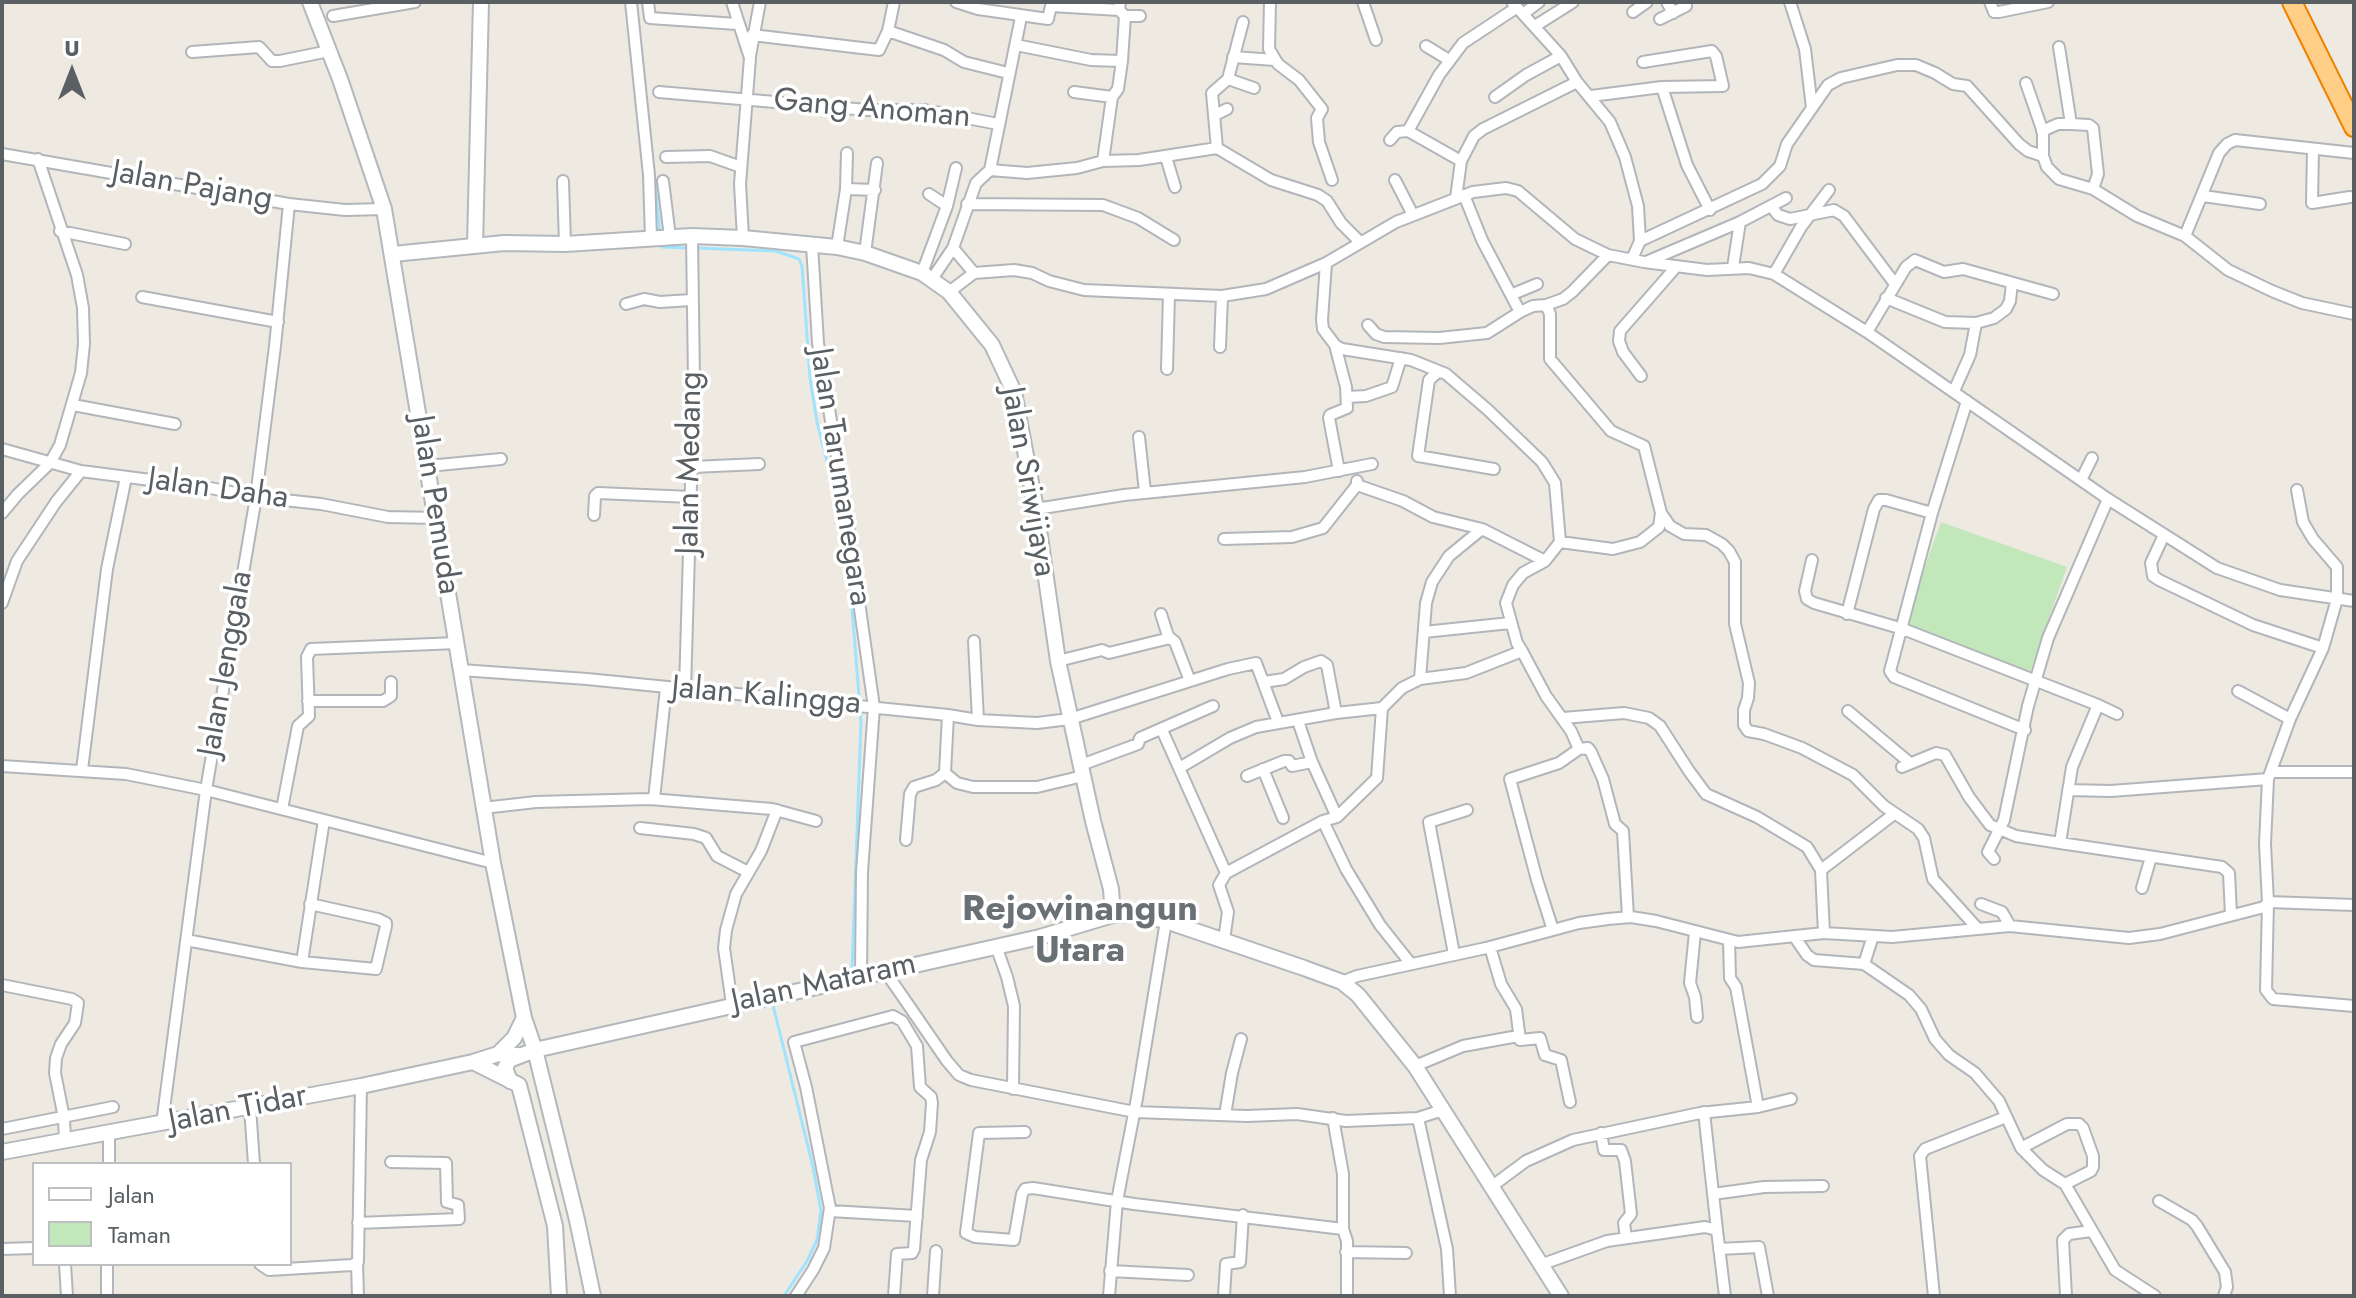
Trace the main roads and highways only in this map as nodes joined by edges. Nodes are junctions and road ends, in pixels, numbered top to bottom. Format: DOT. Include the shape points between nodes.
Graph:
graph roads {
  1 [pos="310,2"];
  2 [pos="481,2"];
  3 [pos="2292,2"];
  4 [pos="2354,127"];
  5 [pos="475,245"];
  6 [pos="393,254"];
  7 [pos="1113,915"];
  8 [pos="524,1018"];
  9 [pos="535,1050"];
  10 [pos="498,1054"];
  11 [pos="518,1055"];
  12 [pos="473,1062"];
  13 [pos="510,1081"];
  14 [pos="2,1152"];
  15 [pos="555,1293"];
  16 [pos="1555,1294"];
  17 [pos="593,1296"];
  1 -- 6 [label="main road, Jalan Pemuda" via="384,209"];
  2 -- 5 [label="main road"];
  3 -- 4 [label="highway"];
  5 -- 6 [label="main road, Jalan Sriwijaya"];
  5 -- 7 [label="main road, Jalan Sriwijaya" via="743,238 865,253 951,290 985,334 1017,404 1058,661"];
  6 -- 8 [label="main road, Jalan Pemuda" via="483,808"];
  7 -- 9 [label="main road, Jalan Mataram"];
  7 -- 16 [label="main road, Jalan Mataram" via="1166,921 1342,982 1358,995 1415,1066"];
  8 -- 9 [label="main road, Jalan Pemuda"];
  8 -- 10 [label="main road"];
  9 -- 11 [label="main road, Jalan Mataram"];
  9 -- 17 [label="main road, Jalan Pemuda"];
  10 -- 11 [label="main road, Jalan Mataram"];
  10 -- 12 [label="main road, Jalan Tidar"];
  11 -- 13 [label="main road" via="505,1068"];
  12 -- 13 [label="main road"];
  12 -- 14 [label="main road, Jalan Tidar"];
  13 -- 15 [label="main road" via="519,1085 555,1226"];
}
